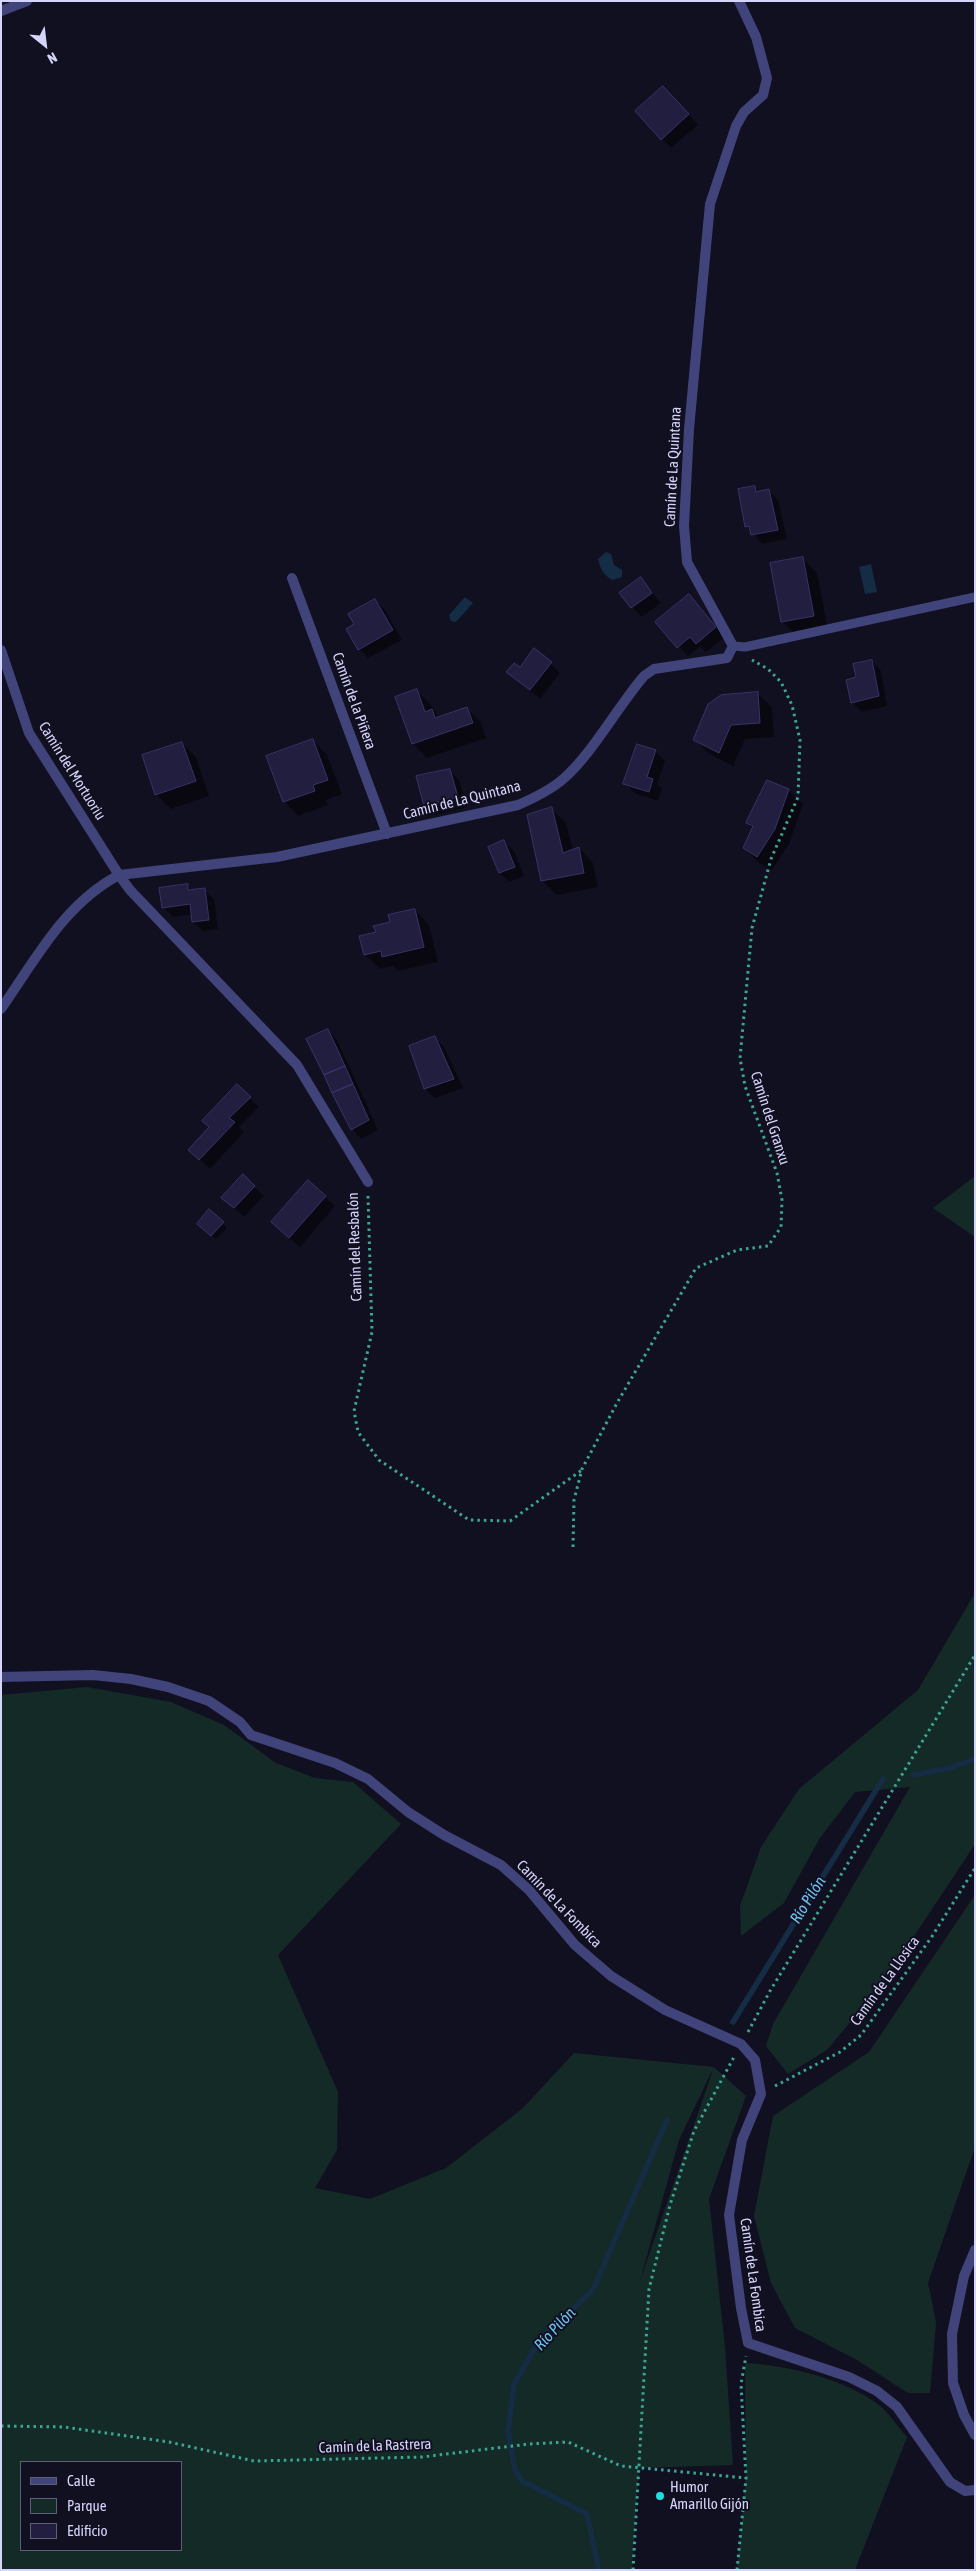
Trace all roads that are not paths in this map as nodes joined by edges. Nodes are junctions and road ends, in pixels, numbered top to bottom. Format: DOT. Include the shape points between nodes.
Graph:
graph roads {
  1 [pos="27,1"];
  2 [pos="738,1"];
  3 [pos="1,11"];
  4 [pos="292,578"];
  5 [pos="975,598"];
  6 [pos="733,646"];
  7 [pos="1,650"];
  8 [pos="387,834"];
  9 [pos="120,875"];
  10 [pos="1,1009"];
  11 [pos="368,1182"];
  12 [pos="1,1676"];
  13 [pos="975,2250"];
  14 [pos="975,2435"];
  15 [pos="975,2490"];
  1 -- 3 [label="street"];
  2 -- 6 [label="street, Camín de La Quintana" via="756,37 767,78 763,94 744,112 736,126 710,204 689,429 684,526 687,562"];
  4 -- 8 [label="street, Camín de la Piñera"];
  5 -- 6 [label="lane"];
  6 -- 8 [label="street, Camín de La Quintana" via="726,658 654,669 644,676 578,764 539,796 518,804"];
  7 -- 9 [label="street, Camín del Mortuoriu" via="29,733"];
  8 -- 9 [label="street, Camín de La Quintana" via="277,857"];
  9 -- 10 [label="street, Camín de La Quintana" via="100,885 62,920"];
  9 -- 11 [label="street, Camín del Resbalón" via="130,890 296,1065"];
  12 -- 15 [label="street, Camín de La Fombica" via="93,1675 168,1687 208,1701 240,1722 251,1735 335,1763 368,1779 408,1812 501,1865 528,1890 575,1945 611,1976 665,2010 741,2044 755,2060 761,2094 742,2140 729,2215 748,2343 849,2377 877,2391 897,2406 950,2482 965,2490"];
  13 -- 14 [label="street" via="964,2276 952,2334 953,2384"];
}
